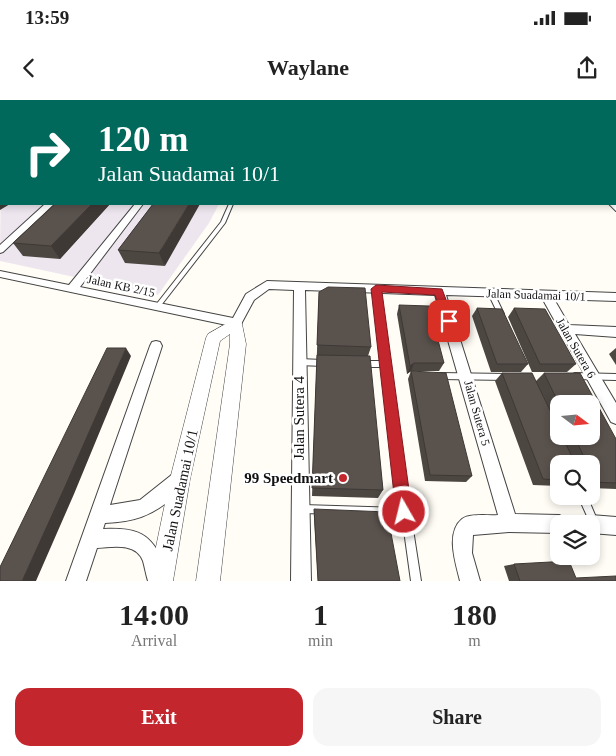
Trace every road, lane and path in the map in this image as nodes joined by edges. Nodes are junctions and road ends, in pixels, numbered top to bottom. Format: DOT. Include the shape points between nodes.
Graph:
graph roads {
  1 [pos="49,205"];
  2 [pos="138,205"];
  3 [pos="231,205"];
  4 [pos="0,250"];
  5 [pos="0,274"];
  6 [pos="298,286"];
  7 [pos="72,289"];
  8 [pos="376,289"];
  9 [pos="491,293"];
  10 [pos="441,297"];
  11 [pos="616,297"];
  12 [pos="549,300"];
  13 [pos="157,307"];
  14 [pos="504,322"];
  15 [pos="236,323"];
  16 [pos="566,329"];
  17 [pos="616,332"];
  18 [pos="156,346"];
  19 [pos="299,362"];
  20 [pos="328,363"];
  21 [pos="357,364"];
  22 [pos="386,364"];
  23 [pos="429,376"];
  24 [pos="519,376"];
  25 [pos="565,376"];
  26 [pos="592,376"];
  27 [pos="466,377"];
  28 [pos="616,377"];
  29 [pos="616,417"];
  30 [pos="180,479"];
  31 [pos="300,509"];
  32 [pos="404,512"];
  33 [pos="97,515"];
  34 [pos="509,523"];
  35 [pos="550,524"];
  36 [pos="600,525"];
  37 [pos="616,526"];
  38 [pos="89,539"];
  39 [pos="76,581"];
  40 [pos="157,581"];
  41 [pos="161,581"];
  42 [pos="208,581"];
  43 [pos="300,581"];
  44 [pos="416,581"];
  45 [pos="470,581"];
  1 -- 4 [label="street"];
  2 -- 7 [label="street"];
  3 -- 13 [label="lane" via="223,222"];
  5 -- 7 [label="street, Jalan KB 2/15"];
  6 -- 8 [label="street, Jalan Suadamai 10/1"];
  6 -- 15 [label="street, Jalan Suadamai 10/1" via="267,285 258,290 250,297"];
  6 -- 19 [label="street, Jalan Sutera 4"];
  7 -- 13 [label="street, Jalan KB 2/15"];
  8 -- 10 [label="street, Jalan Suadamai 10/1"];
  8 -- 22 [label="lane"];
  9 -- 10 [label="street, Jalan Suadamai 10/1"];
  9 -- 12 [label="street, Jalan Suadamai 10/1"];
  9 -- 14 [label="lane"];
  10 -- 27 [label="street, Jalan Sutera 5"];
  11 -- 12 [label="street, Jalan Suadamai 10/1"];
  12 -- 16 [label="street, Jalan Sutera 6"];
  13 -- 15 [label="street, Jalan KB 2/15"];
  15 -- 30 [label="street, Jalan Suadamai 10/1" via="213,338"];
  15 -- 42 [label="street" via="238,344"];
  16 -- 17 [label="street"];
  16 -- 26 [label="street, Jalan Sutera 6"];
  18 -- 33 [label="street"];
  19 -- 20 [label="lane"];
  19 -- 31 [label="street, Jalan Sutera 4"];
  21 -- 22 [label="lane"];
  22 -- 32 [label="lane"];
  23 -- 27 [label="lane"];
  24 -- 27 [label="lane"];
  25 -- 26 [label="lane"];
  26 -- 28 [label="lane"];
  26 -- 29 [label="street, Jalan Sutera 6"];
  27 -- 34 [label="street, Jalan Sutera 5"];
  30 -- 33 [label="street" via="149,505 132,512"];
  30 -- 41 [label="street, Jalan Suadamai 10/1"];
  31 -- 32 [label="lane"];
  31 -- 43 [label="street, Jalan Sutera 4"];
  32 -- 44 [label="lane"];
  33 -- 38 [label="street"];
  34 -- 35 [label="street"];
  34 -- 45 [label="street" via="468,526 462,534 460,547"];
  36 -- 37 [label="street"];
  38 -- 39 [label="street"];
  38 -- 40 [label="street" via="124,537 139,542 153,559"];
}
